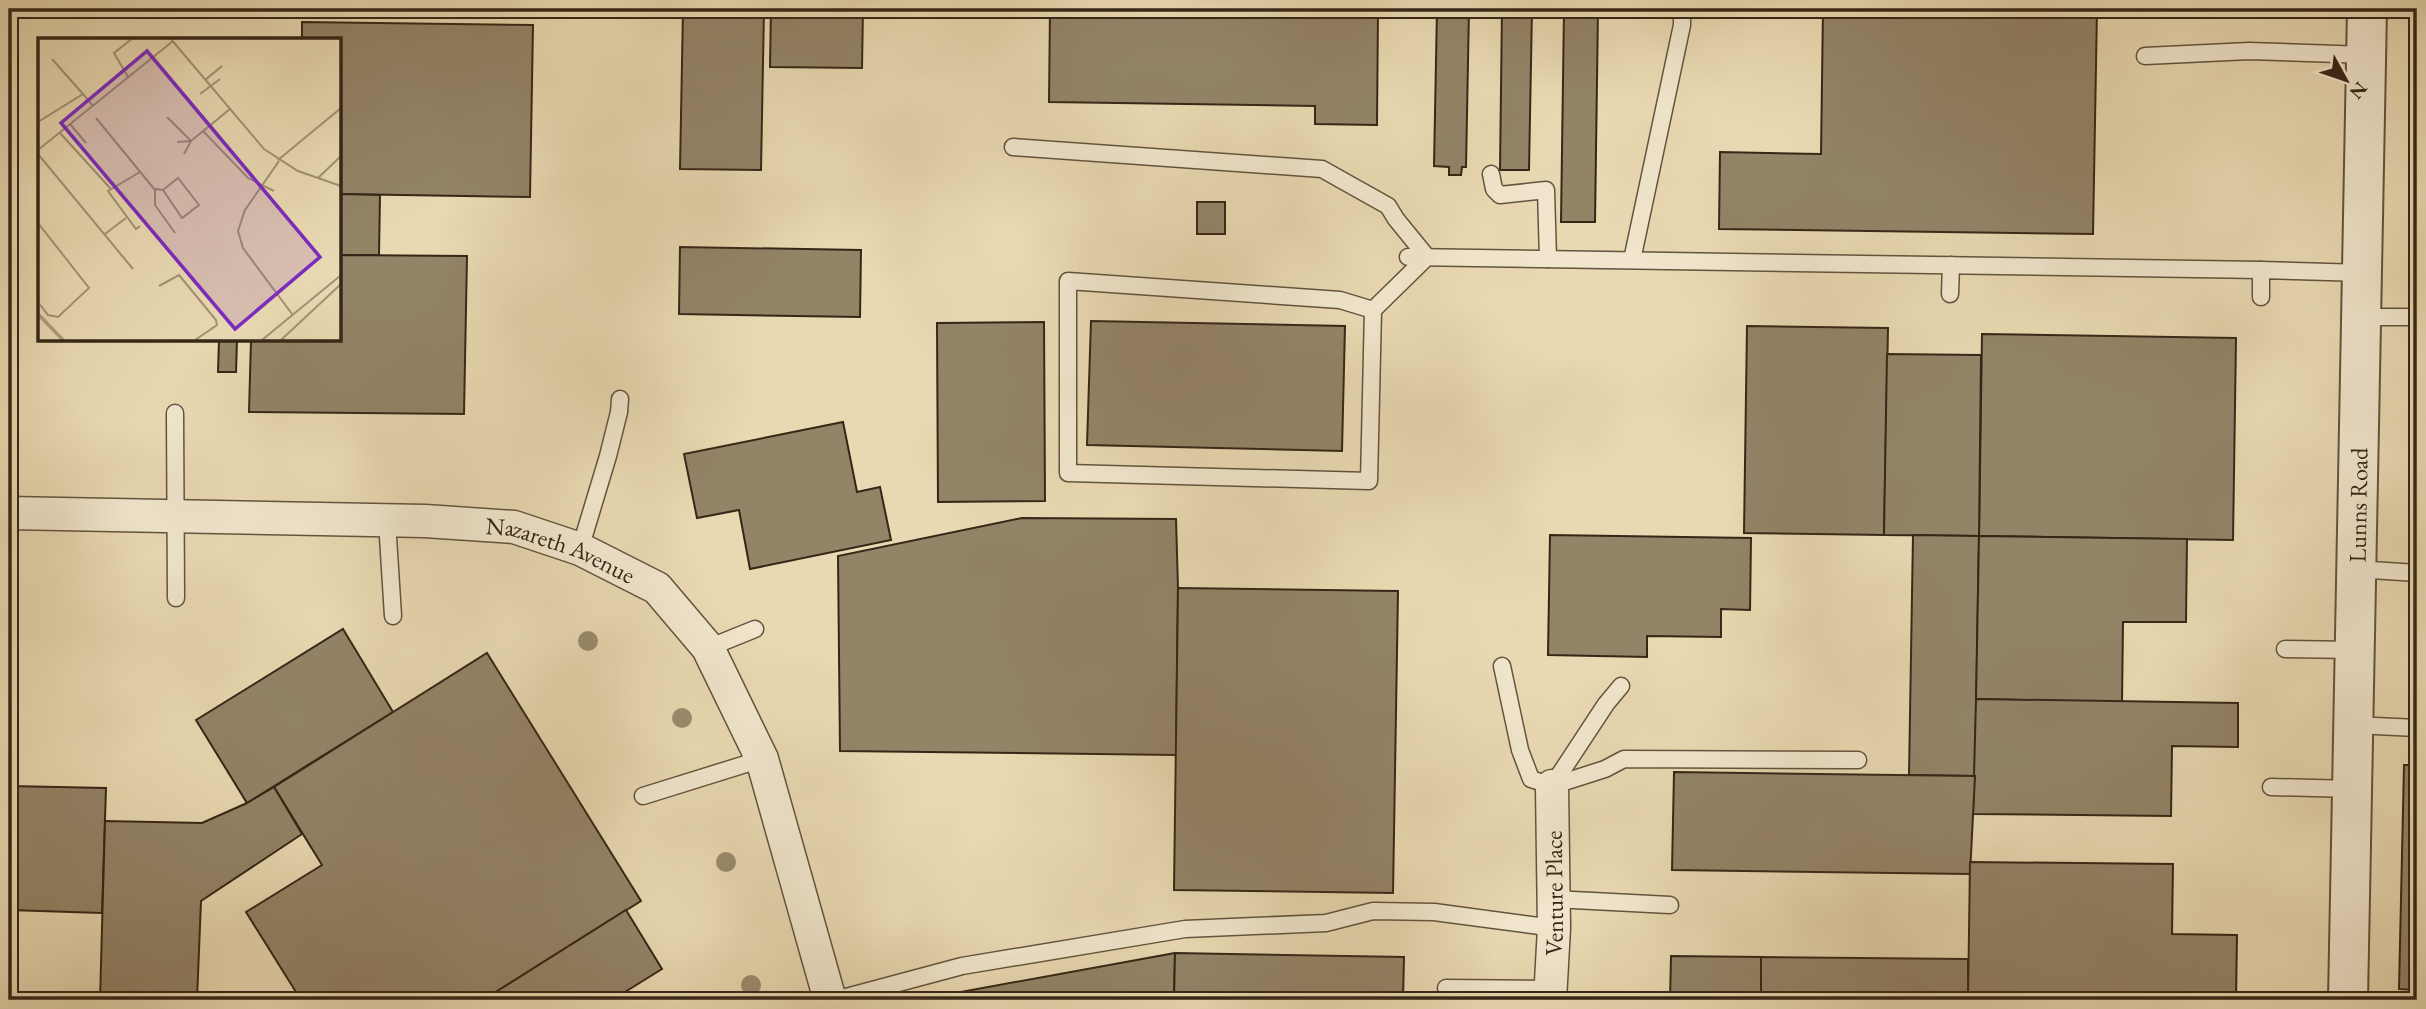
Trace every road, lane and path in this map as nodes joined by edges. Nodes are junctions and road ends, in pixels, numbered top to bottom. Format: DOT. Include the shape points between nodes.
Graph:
graph roads {
  1 [pos="1682,9"];
  2 [pos="2367,9"];
  3 [pos="2146,55"];
  4 [pos="2367,55"];
  5 [pos="1013,147"];
  6 [pos="1491,174"];
  7 [pos="1408,257"];
  8 [pos="1427,257"];
  9 [pos="1548,259"];
  10 [pos="1632,260"];
  11 [pos="1951,265"];
  12 [pos="2261,270"];
  13 [pos="2362,272"];
  14 [pos="1950,294"];
  15 [pos="2262,297"];
  16 [pos="1373,310"];
  17 [pos="2361,317"];
  18 [pos="2417,317"];
  19 [pos="620,399"];
  20 [pos="175,412"];
  21 [pos="9,513"];
  22 [pos="175,517"];
  23 [pos="387,521"];
  24 [pos="580,549"];
  25 [pos="2356,569"];
  26 [pos="2417,573"];
  27 [pos="176,598"];
  28 [pos="393,616"];
  29 [pos="755,629"];
  30 [pos="708,648"];
  31 [pos="2285,649"];
  32 [pos="2355,650"];
  33 [pos="1502,666"];
  34 [pos="1621,686"];
  35 [pos="2354,725"];
  36 [pos="2417,728"];
  37 [pos="762,758"];
  38 [pos="1858,760"];
  39 [pos="1552,786"];
  40 [pos="2270,787"];
  41 [pos="2352,789"];
  42 [pos="643,796"];
  43 [pos="1670,905"];
  44 [pos="1554,913"];
  45 [pos="1446,988"];
  46 [pos="1550,995"];
  47 [pos="830,1000"];
  48 [pos="835,1000"];
  49 [pos="2348,1000"];
  1 -- 10 [label="lane"];
  2 -- 4 [label="street, Lunns Road"];
  3 -- 4 [label="lane" via="2249,51"];
  4 -- 13 [label="street, Lunns Road"];
  5 -- 8 [label="lane" via="1322,169 1388,206"];
  6 -- 9 [label="lane" via="1500,195 1546,190"];
  7 -- 8 [label="lane"];
  8 -- 9 [label="lane"];
  8 -- 16 [label="lane"];
  9 -- 10 [label="lane"];
  10 -- 11 [label="lane"];
  11 -- 12 [label="lane"];
  11 -- 14 [label="lane"];
  12 -- 13 [label="lane"];
  12 -- 15 [label="lane"];
  13 -- 17 [label="street, Lunns Road"];
  16 -- 16 [label="lane" via="1340,300 1068,281 1068,473 1369,481"];
  17 -- 18 [label="lane"];
  17 -- 25 [label="street, Lunns Road"];
  19 -- 24 [label="lane"];
  20 -- 22 [label="lane"];
  21 -- 22 [label="street, Nazareth Avenue"];
  22 -- 23 [label="street, Nazareth Avenue"];
  22 -- 27 [label="lane"];
  23 -- 24 [label="street, Nazareth Avenue" via="514,527"];
  23 -- 28 [label="lane"];
  24 -- 30 [label="street, Nazareth Avenue" via="657,588"];
  25 -- 26 [label="lane"];
  25 -- 32 [label="street, Lunns Road"];
  29 -- 30 [label="lane"];
  30 -- 37 [label="street, Nazareth Avenue"];
  31 -- 32 [label="lane"];
  32 -- 35 [label="street, Lunns Road"];
  33 -- 39 [label="lane" via="1531,779"];
  34 -- 39 [label="lane"];
  35 -- 36 [label="lane"];
  35 -- 41 [label="street, Lunns Road"];
  37 -- 42 [label="lane"];
  37 -- 47 [label="street, Nazareth Avenue"];
  38 -- 39 [label="lane" via="1624,759"];
  39 -- 44 [label="street, Venture Place"];
  40 -- 41 [label="lane"];
  41 -- 49 [label="street, Lunns Road"];
  43 -- 44 [label="lane"];
  44 -- 46 [label="street, Venture Place"];
  44 -- 48 [label="lane" via="1373,911 1326,923 1185,929 962,966"];
  45 -- 46 [label="lane"];
}
